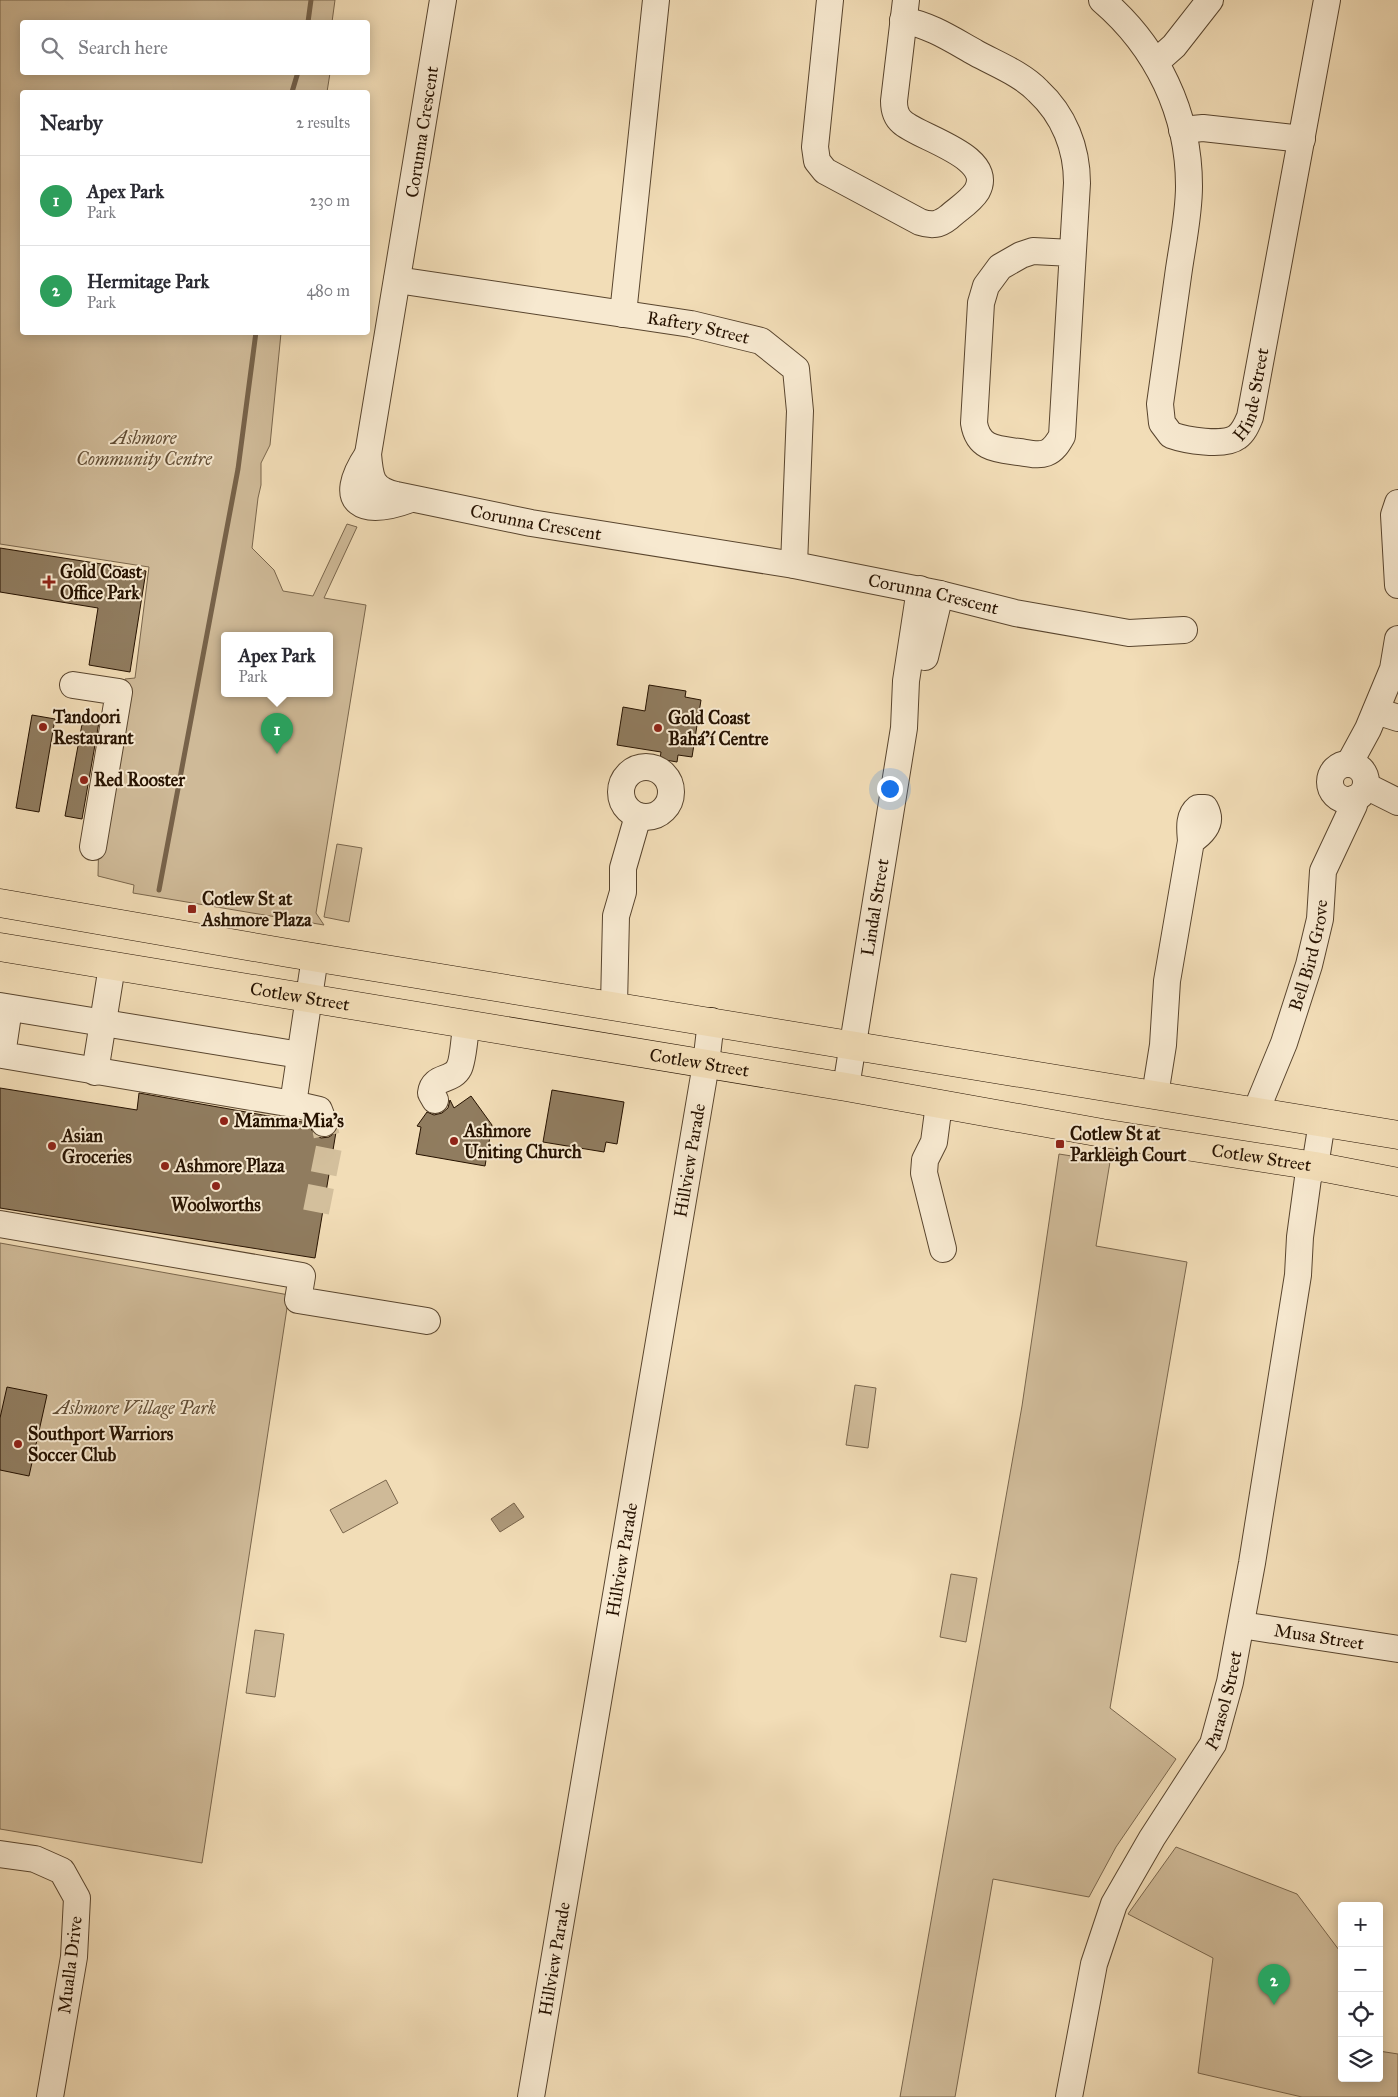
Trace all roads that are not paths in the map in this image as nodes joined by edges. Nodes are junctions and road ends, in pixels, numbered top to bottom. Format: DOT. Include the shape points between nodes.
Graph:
graph roads {
  1 [pos="443,0"];
  2 [pos="656,0"];
  3 [pos="830,0"];
  4 [pos="1102,0"];
  5 [pos="1210,0"];
  6 [pos="1327,0"];
  7 [pos="905,10"];
  8 [pos="1156,62"];
  9 [pos="1182,130"];
  10 [pos="1302,139"];
  11 [pos="1072,253"];
  12 [pos="398,280"];
  13 [pos="623,314"];
  14 [pos="1398,503"];
  15 [pos="794,565"];
  16 [pos="1398,585"];
  17 [pos="930,591"];
  18 [pos="1184,630"];
  19 [pos="1398,640"];
  20 [pos="73,685"];
  21 [pos="1387,714"];
  22 [pos="1359,792"];
  23 [pos="1398,802"];
  24 [pos="638,816"];
  25 [pos="1191,841"];
  26 [pos="93,847"];
  27 [pos="0,903"];
  28 [pos="0,947"];
  29 [pos="315,958"];
  30 [pos="112,966"];
  31 [pos="309,998"];
  32 [pos="614,1006"];
  33 [pos="5,1007"];
  34 [pos="711,1021"];
  35 [pos="102,1023"];
  36 [pos="466,1025"];
  37 [pos="852,1045"];
  38 [pos="300,1055"];
  39 [pos="706,1064"];
  40 [pos="95,1072"];
  41 [pos="846,1087"];
  42 [pos="1155,1095"];
  43 [pos="439,1101"];
  44 [pos="293,1104"];
  45 [pos="939,1104"];
  46 [pos="1256,1111"];
  47 [pos="1322,1122"];
  48 [pos="324,1123"];
  49 [pos="1398,1135"];
  50 [pos="1315,1166"];
  51 [pos="1398,1182"];
  52 [pos="0,1224"];
  53 [pos="943,1249"];
  54 [pos="427,1321"];
  55 [pos="1241,1625"];
  56 [pos="1398,1649"];
  57 [pos="0,1854"];
  58 [pos="50,2097"];
  59 [pos="531,2097"];
  60 [pos="1069,2097"];
  1 -- 12 [label="street, Corunna Crescent"];
  2 -- 13 [label="street"];
  3 -- 7 [label="street" via="815,147 817,161 825,171 920,222 933,225 944,221 972,198 979,180 977,168 967,158 904,124 896,113 894,101"];
  4 -- 8 [label="street, Hinde Street" via="1122,19"];
  5 -- 8 [label="street" via="1174,46"];
  6 -- 10 [label="street, Hinde Street"];
  7 -- 11 [label="street" via="1021,78 1038,90 1061,119 1072,142 1077,169"];
  8 -- 9 [label="street, Hinde Street" via="1172,96"];
  9 -- 10 [label="street" via="1203,128"];
  9 -- 10 [label="street, Hinde Street" via="1188,163 1188,205 1160,416 1164,428 1171,435 1218,442 1237,438 1250,417"];
  11 -- 11 [label="street" via="1062,436 1046,453 994,448 978,437 974,423 983,294 1000,268 1021,255 1033,251"];
  12 -- 13 [label="street, Raftery Street"];
  12 -- 15 [label="street, Corunna Crescent" via="368,454 369,472 374,484 387,493 530,523"];
  13 -- 15 [label="street, Raftery Street" via="691,324 761,341 796,369 800,411"];
  14 -- 16 [label="street" via="1394,515"];
  15 -- 17 [label="street, Corunna Crescent"];
  17 -- 18 [label="street, Corunna Crescent" via="1016,613 1129,632"];
  17 -- 37 [label="street, Lindal Street" via="919,681 904,728"];
  19 -- 21 [label="street"];
  20 -- 26 [label="street" via="119,692"];
  21 -- 22 [label="street" via="1349,764 1334,772 1330,783 1335,795 1341,798"];
  22 -- 23 [label="street"];
  22 -- 46 [label="street, Bell Bird Grove" via="1323,870 1320,919 1309,965 1284,1043"];
  24 -- 32 [label="street" via="623,868 623,892 616,916"];
  25 -- 42 [label="street" via="1167,982 1163,1045"];
  27 -- 29 [label="main road"];
  28 -- 30 [label="main road, Cotlew Street"];
  29 -- 31 [label="street"];
  29 -- 32 [label="main road"];
  30 -- 31 [label="main road, Cotlew Street"];
  30 -- 35 [label="street"];
  31 -- 36 [label="main road, Cotlew Street"];
  31 -- 38 [label="street"];
  32 -- 34 [label="main road"];
  33 -- 35 [label="street"];
  33 -- 40 [label="street" via="2,1055"];
  34 -- 37 [label="main road"];
  34 -- 39 [label="street, Hillview Parade"];
  35 -- 38 [label="street"];
  35 -- 40 [label="street"];
  36 -- 39 [label="main road, Cotlew Street"];
  36 -- 43 [label="street" via="459,1068 434,1084 431,1093"];
  37 -- 41 [label="street, Lindal Street"];
  37 -- 42 [label="main road"];
  38 -- 44 [label="street"];
  39 -- 41 [label="main road, Cotlew Street"];
  39 -- 59 [label="street, Hillview Parade"];
  40 -- 44 [label="street"];
  41 -- 45 [label="main road, Cotlew Street"];
  42 -- 46 [label="main road"];
  44 -- 48 [label="street" via="319,1110"];
  45 -- 50 [label="main road, Cotlew Street"];
  45 -- 53 [label="street" via="934,1142 924,1160 924,1173"];
  46 -- 47 [label="main road"];
  47 -- 49 [label="main road"];
  47 -- 50 [label="street, Parasol Street"];
  50 -- 51 [label="main road, Cotlew Street"];
  50 -- 55 [label="street, Parasol Street" via="1323,1182 1314,1236 1298,1274"];
  52 -- 54 [label="street" via="302,1276 298,1300"];
  55 -- 56 [label="street, Musa Street"];
  55 -- 60 [label="street, Parasol Street" via="1213,1744 1114,1904 1094,1964"];
  57 -- 58 [label="street, Mualla Drive" via="36,1859 62,1871 76,1898 74,1957"];
}
